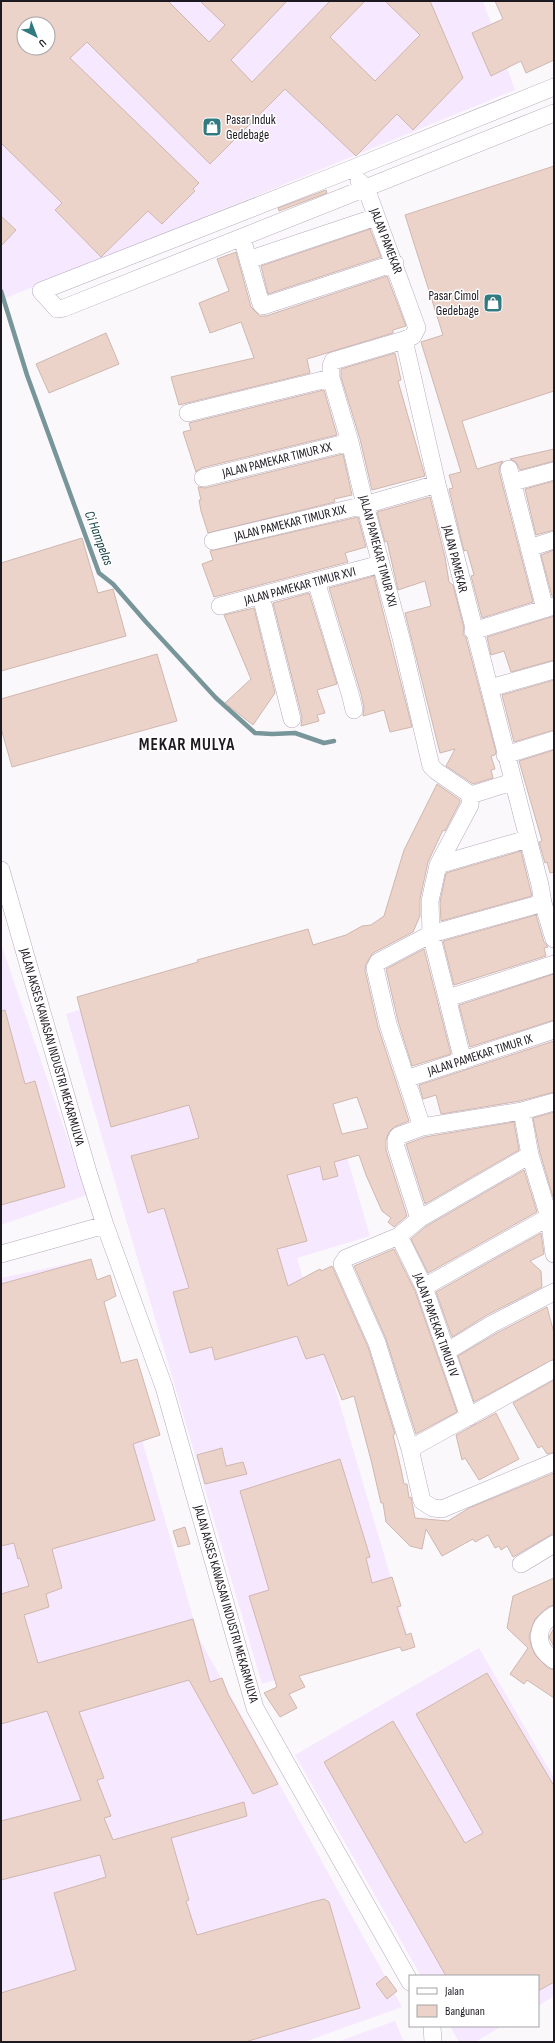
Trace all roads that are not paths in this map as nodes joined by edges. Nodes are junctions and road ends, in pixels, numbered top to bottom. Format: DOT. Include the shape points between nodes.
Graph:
graph roads {
  1 [pos="554,86"];
  2 [pos="554,113"];
  3 [pos="349,170"];
  4 [pos="366,188"];
  5 [pos="376,217"];
  6 [pos="242,238"];
  7 [pos="248,260"];
  8 [pos="394,263"];
  9 [pos="404,340"];
  10 [pos="331,378"];
  11 [pos="188,413"];
  12 [pos="350,442"];
  13 [pos="554,471"];
  14 [pos="203,478"];
  15 [pos="437,484"];
  16 [pos="365,505"];
  17 [pos="554,540"];
  18 [pos="213,541"];
  19 [pos="529,548"];
  20 [pos="381,564"];
  21 [pos="316,581"];
  22 [pos="261,596"];
  23 [pos="220,606"];
  24 [pos="549,608"];
  25 [pos="473,631"];
  26 [pos="554,670"];
  27 [pos="490,688"];
  28 [pos="354,710"];
  29 [pos="292,719"];
  30 [pos="554,740"];
  31 [pos="505,755"];
  32 [pos="512,782"];
  33 [pos="471,795"];
  34 [pos="528,839"];
  35 [pos="438,865"];
  36 [pos="1,870"];
  37 [pos="547,883"];
  38 [pos="543,903"];
  39 [pos="432,934"];
  40 [pos="554,939"];
  41 [pos="554,964"];
  42 [pos="448,998"];
  43 [pos="554,1030"];
  44 [pos="463,1061"];
  45 [pos="406,1079"];
  46 [pos="554,1102"];
  47 [pos="522,1112"];
  48 [pos="422,1127"];
  49 [pos="530,1155"];
  50 [pos="549,1217"];
  51 [pos="419,1218"];
  52 [pos="105,1225"];
  53 [pos="399,1236"];
  54 [pos="1,1254"];
  55 [pos="554,1254"];
  56 [pos="424,1286"];
  57 [pos="554,1292"];
  58 [pos="446,1352"];
  59 [pos="554,1369"];
  60 [pos="469,1417"];
  61 [pos="410,1448"];
  62 [pos="554,1462"];
  63 [pos="554,1544"];
  64 [pos="520,1564"];
  65 [pos="554,1615"];
  66 [pos="554,1660"];
  67 [pos="409,1980"];
  68 [pos="432,2027"];
  69 [pos="433,2042"];
  1 -- 3 [label="street"];
  2 -- 4 [label="street"];
  3 -- 4 [label="street"];
  3 -- 6 [label="street" via="41,292 56,309 64,308"];
  4 -- 5 [label="street, JALAN PAMEKAR"];
  4 -- 6 [label="street"];
  5 -- 7 [label="street"];
  5 -- 8 [label="street, JALAN PAMEKAR"];
  6 -- 7 [label="street"];
  7 -- 8 [label="street" via="260,304 263,306"];
  8 -- 9 [label="street, JALAN PAMEKAR" via="417,328 413,336"];
  9 -- 10 [label="street" via="334,361 330,366"];
  9 -- 15 [label="street, JALAN PAMEKAR"];
  10 -- 11 [label="street"];
  10 -- 12 [label="street, JALAN PAMEKAR TIMUR XXI"];
  12 -- 14 [label="street, JALAN PAMEKAR TIMUR XX"];
  12 -- 16 [label="street, JALAN PAMEKAR TIMUR XXI"];
  13 -- 19 [label="street" via="511,476"];
  15 -- 16 [label="street, JALAN PAMEKAR TIMUR XIX"];
  15 -- 25 [label="street, JALAN PAMEKAR"];
  16 -- 18 [label="street, JALAN PAMEKAR TIMUR XIX"];
  16 -- 20 [label="street, JALAN PAMEKAR TIMUR XXI"];
  17 -- 19 [label="street"];
  19 -- 24 [label="street"];
  20 -- 21 [label="street, JALAN PAMEKAR TIMUR XVI"];
  20 -- 33 [label="street, JALAN PAMEKAR TIMUR XXI" via="431,766"];
  21 -- 22 [label="street, JALAN PAMEKAR TIMUR XVI"];
  21 -- 28 [label="street"];
  22 -- 23 [label="street, JALAN PAMEKAR TIMUR XVI"];
  22 -- 29 [label="street"];
  24 -- 25 [label="street"];
  25 -- 27 [label="street, JALAN PAMEKAR"];
  26 -- 27 [label="street"];
  27 -- 31 [label="street, JALAN PAMEKAR"];
  30 -- 31 [label="street"];
  31 -- 32 [label="street, JALAN PAMEKAR"];
  32 -- 33 [label="street"];
  32 -- 34 [label="street, JALAN PAMEKAR"];
  33 -- 35 [label="street" via="470,805"];
  34 -- 35 [label="street"];
  34 -- 37 [label="street, JALAN PAMEKAR"];
  35 -- 39 [label="street" via="430,901"];
  36 -- 52 [label="street, JALAN AKSES KAWASAN INDUSTRI MEKARMULYA"];
  37 -- 38 [label="street, JALAN PAMEKAR"];
  38 -- 39 [label="street"];
  38 -- 40 [label="street, JALAN PAMEKAR"];
  39 -- 42 [label="street"];
  39 -- 45 [label="street" via="378,962 375,968 388,1024"];
  41 -- 42 [label="street"];
  42 -- 44 [label="street"];
  43 -- 44 [label="street, JALAN PAMEKAR TIMUR IX"];
  44 -- 45 [label="street, JALAN PAMEKAR TIMUR IX"];
  45 -- 48 [label="street"];
  46 -- 47 [label="street"];
  47 -- 48 [label="street"];
  47 -- 49 [label="street"];
  48 -- 51 [label="street" via="404,1132 396,1140"];
  49 -- 50 [label="street"];
  49 -- 51 [label="street"];
  50 -- 55 [label="street"];
  50 -- 56 [label="street"];
  51 -- 53 [label="street"];
  52 -- 54 [label="street"];
  52 -- 67 [label="street, JALAN AKSES KAWASAN INDUSTRI MEKARMULYA" via="164,1387 255,1708"];
  53 -- 56 [label="street, JALAN PAMEKAR TIMUR IV"];
  53 -- 61 [label="street" via="346,1258 342,1264 377,1342"];
  56 -- 58 [label="street, JALAN PAMEKAR TIMUR IV"];
  57 -- 58 [label="street" via="492,1324"];
  58 -- 60 [label="street, JALAN PAMEKAR TIMUR IV"];
  59 -- 60 [label="street"];
  60 -- 61 [label="street"];
  61 -- 62 [label="street" via="422,1501 433,1508 442,1509"];
  63 -- 64 [label="street"];
  65 -- 66 [label="street" via="546,1620 540,1633 542,1649"];
  68 -- 69 [label="street"];
}
